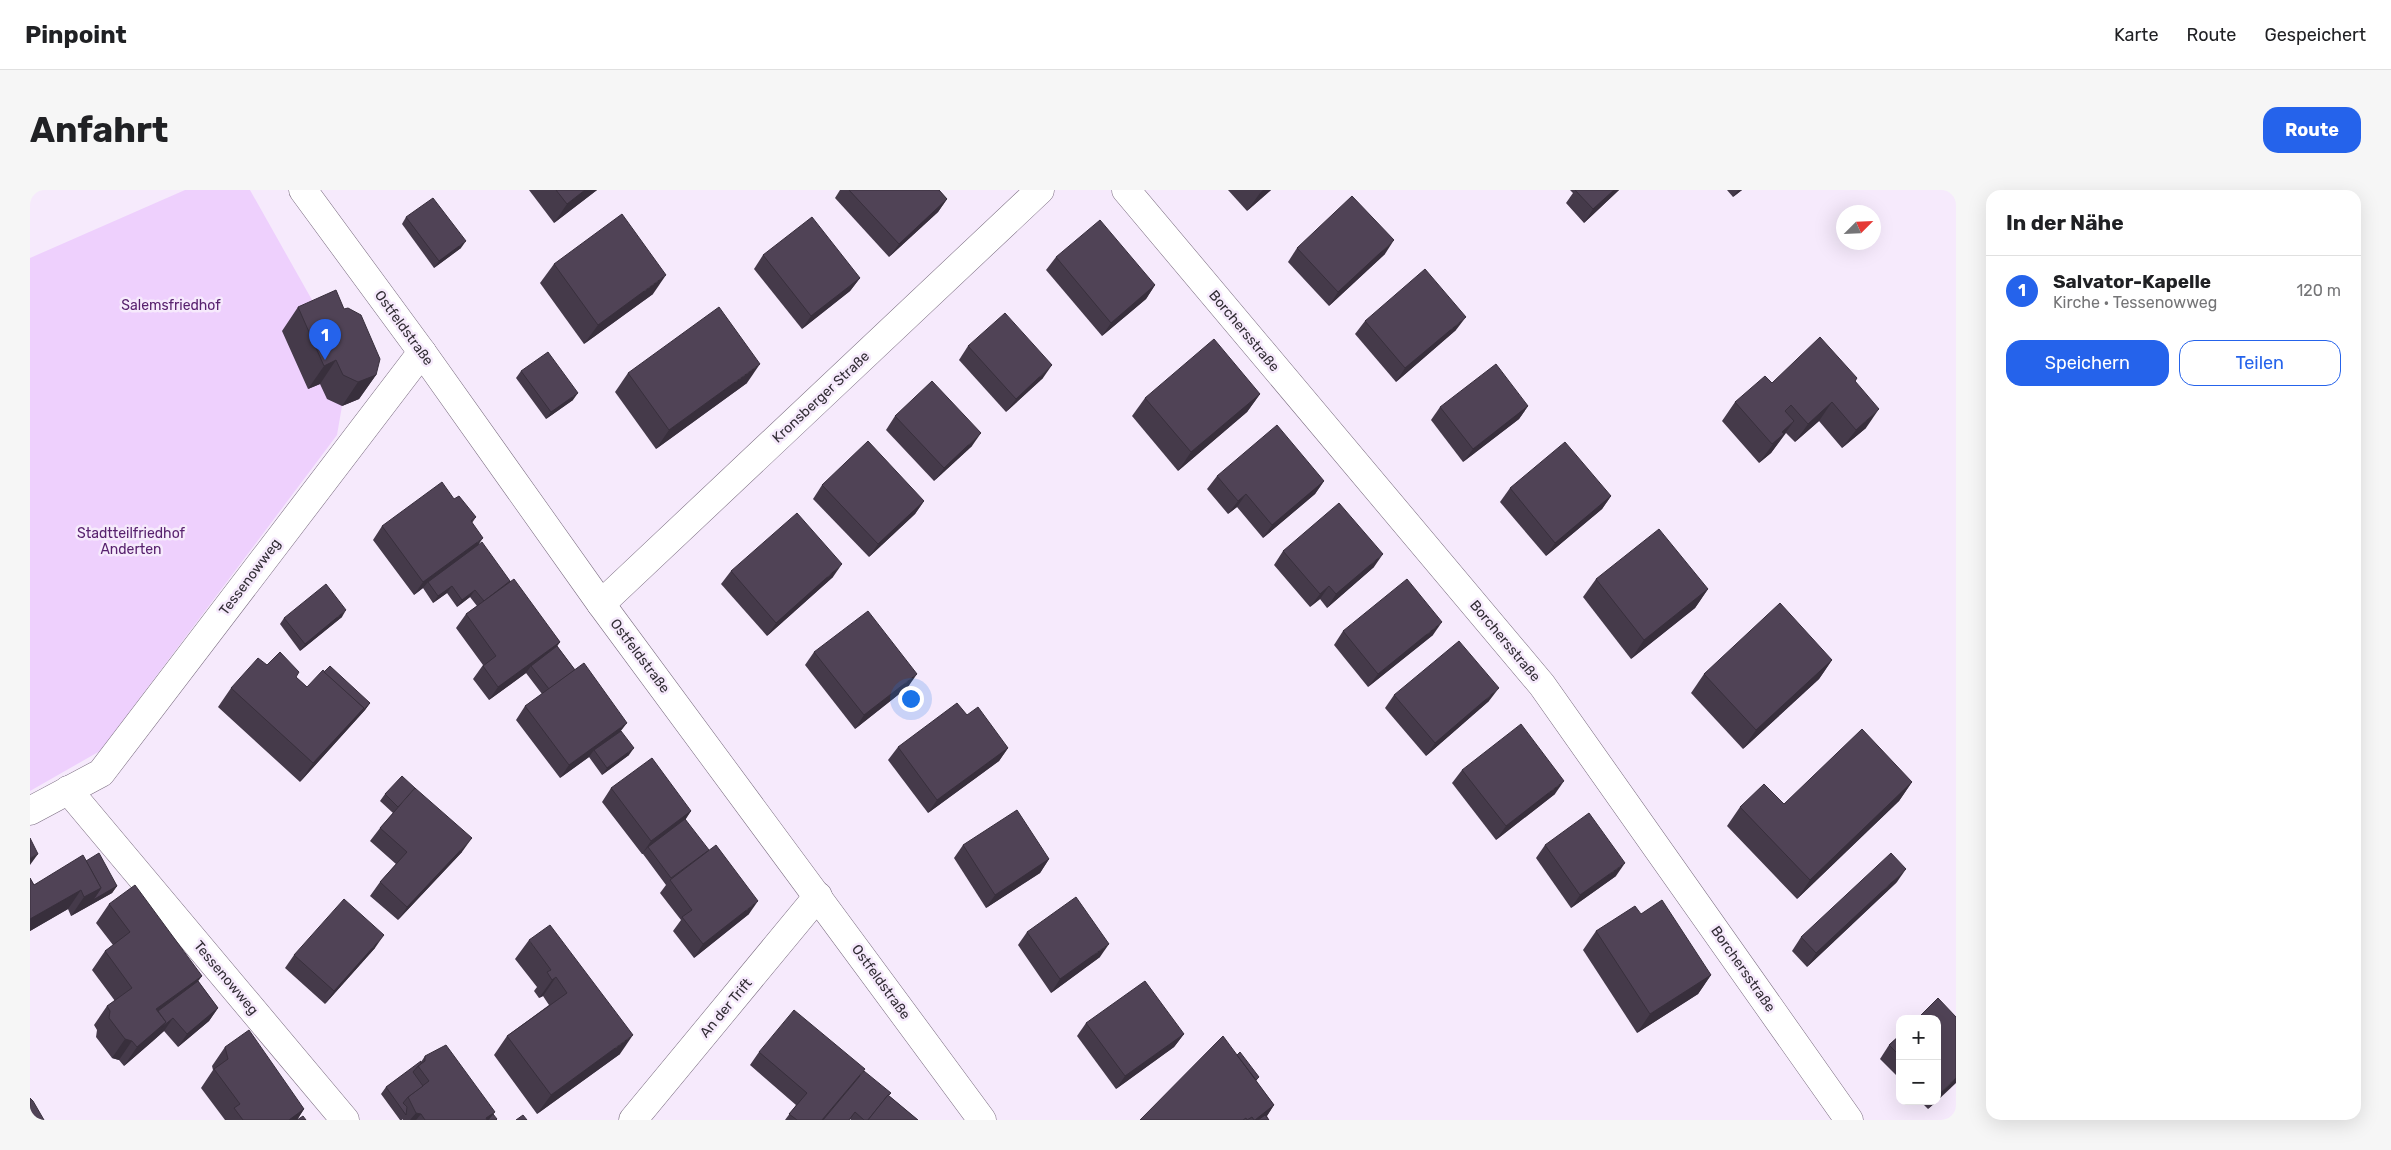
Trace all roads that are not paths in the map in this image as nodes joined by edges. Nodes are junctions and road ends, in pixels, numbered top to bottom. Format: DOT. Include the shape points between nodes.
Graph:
graph roads {
  1 [pos="302,190"];
  2 [pos="1040,190"];
  3 [pos="1126,190"];
  4 [pos="422,352"];
  5 [pos="601,604"];
  6 [pos="68,790"];
  7 [pos="30,811"];
  8 [pos="818,896"];
  9 [pos="345,1120"];
  10 [pos="633,1120"];
  11 [pos="982,1120"];
  12 [pos="1849,1120"];
  1 -- 4 [label="street, Ostfeldstraße"];
  2 -- 5 [label="street, Kronsberger Straße"];
  3 -- 12 [label="street, Borchersstraße" via="1542,685"];
  4 -- 5 [label="street, Ostfeldstraße"];
  4 -- 6 [label="street, Tessenowweg" via="101,773"];
  5 -- 8 [label="street, Ostfeldstraße"];
  6 -- 7 [label="street, Tessenowweg"];
  6 -- 9 [label="street, Tessenowweg"];
  8 -- 10 [label="street, An der Trift"];
  8 -- 11 [label="street, Ostfeldstraße"];
}
